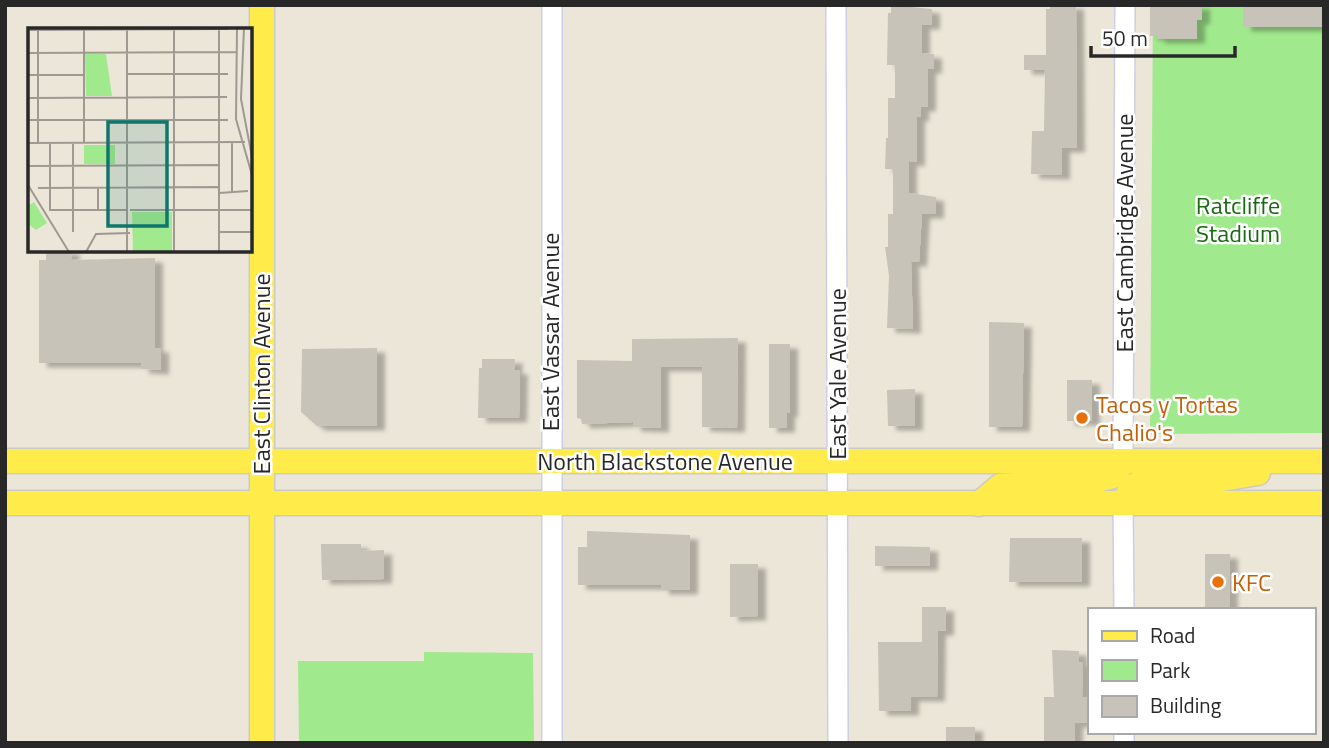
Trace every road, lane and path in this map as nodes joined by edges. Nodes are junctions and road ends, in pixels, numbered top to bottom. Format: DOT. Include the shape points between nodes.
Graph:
graph roads {
  1 [pos="262,5"];
  2 [pos="552,5"];
  3 [pos="836,5"];
  4 [pos="1125,5"];
  5 [pos="5,461"];
  6 [pos="261,461"];
  7 [pos="837,461"];
  8 [pos="1123,461"];
  9 [pos="1324,461"];
  10 [pos="550,462"];
  11 [pos="5,503"];
  12 [pos="261,503"];
  13 [pos="838,503"];
  14 [pos="1123,503"];
  15 [pos="1324,503"];
  16 [pos="550,504"];
  17 [pos="979,504"];
  18 [pos="1124,608"];
  19 [pos="262,743"];
  20 [pos="552,743"];
  21 [pos="838,743"];
  1 -- 6 [label="main road, East Clinton Avenue"];
  2 -- 10 [label="street, East Vassar Avenue"];
  3 -- 7 [label="street, East Yale Avenue"];
  4 -- 8 [label="street, East Cambridge Avenue"];
  5 -- 6 [label="main road, North Blackstone Avenue"];
  6 -- 10 [label="main road, North Blackstone Avenue"];
  6 -- 12 [label="main road, East Clinton Avenue"];
  7 -- 8 [label="main road, North Blackstone Avenue"];
  7 -- 10 [label="main road, North Blackstone Avenue"];
  7 -- 13 [label="street, East Yale Avenue"];
  8 -- 9 [label="main road, North Blackstone Avenue"];
  8 -- 17 [label="main road" via="1114,476 1000,486"];
  9 -- 14 [label="main road" via="1222,479 1145,482 1133,486"];
  10 -- 16 [label="street, East Vassar Avenue"];
  11 -- 12 [label="main road, North Blackstone Avenue"];
  12 -- 16 [label="main road, North Blackstone Avenue"];
  12 -- 19 [label="main road, East Clinton Avenue"];
  13 -- 16 [label="main road, North Blackstone Avenue"];
  13 -- 17 [label="main road, North Blackstone Avenue"];
  13 -- 21 [label="street, East Yale Avenue"];
  14 -- 15 [label="main road, North Blackstone Avenue"];
  14 -- 17 [label="main road, North Blackstone Avenue"];
  14 -- 18 [label="street"];
  16 -- 20 [label="street, East Vassar Avenue"];
}
